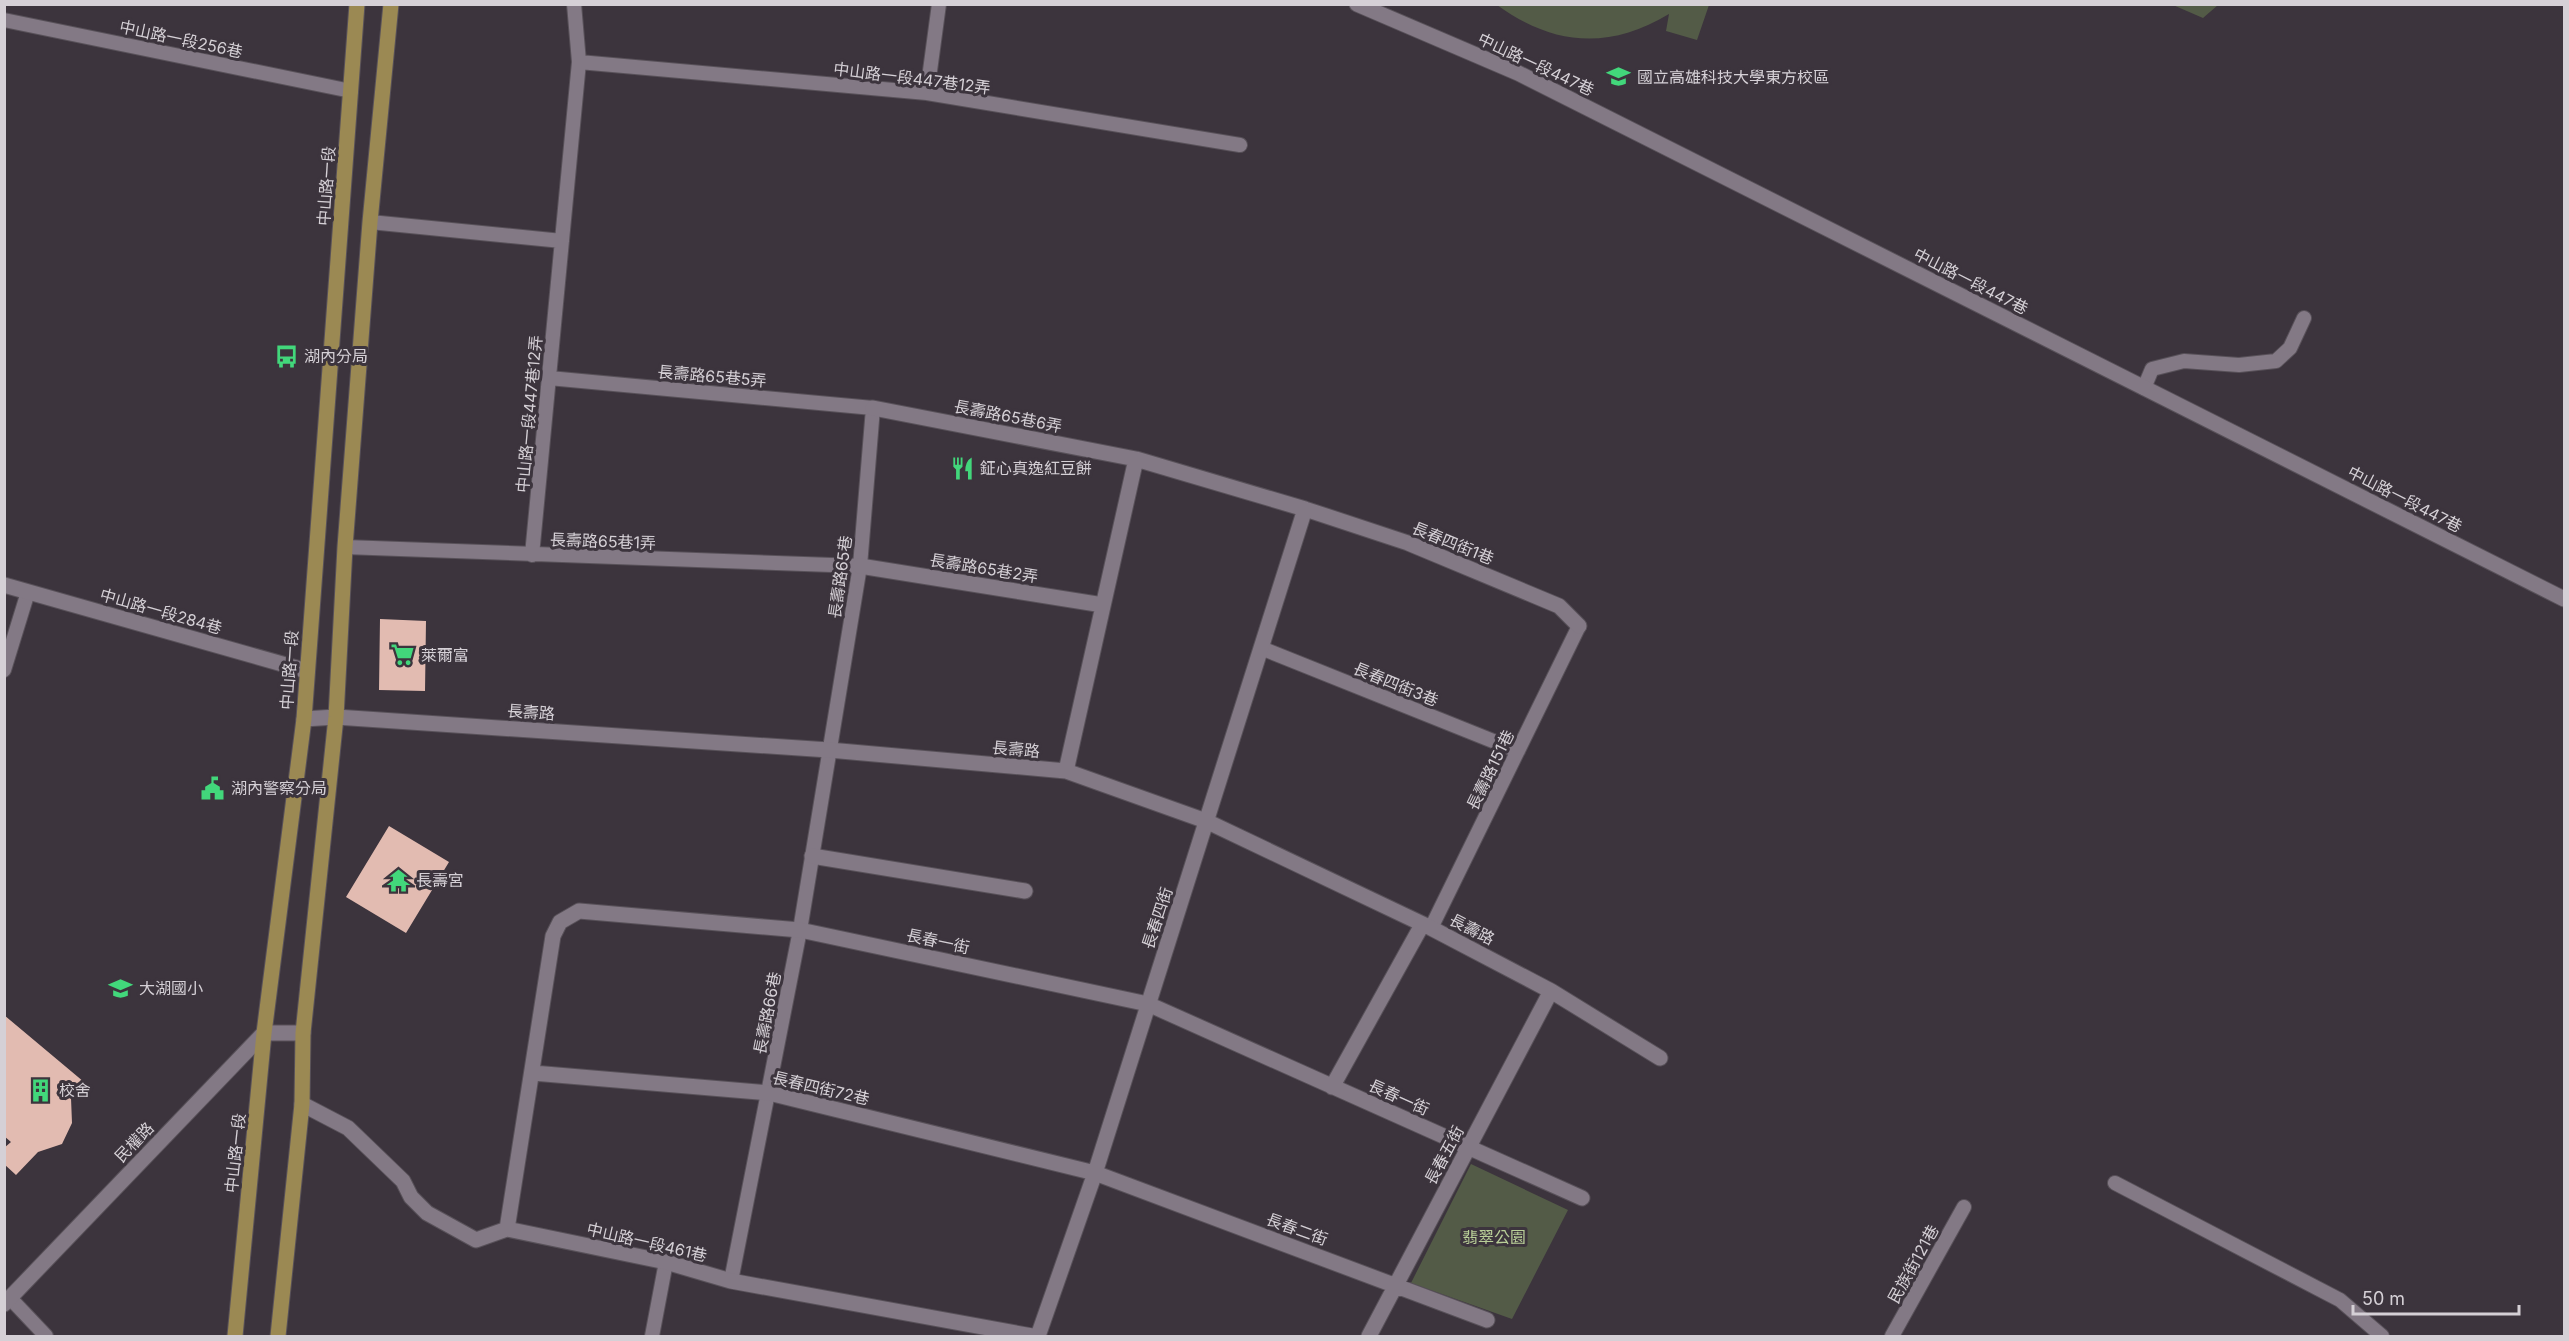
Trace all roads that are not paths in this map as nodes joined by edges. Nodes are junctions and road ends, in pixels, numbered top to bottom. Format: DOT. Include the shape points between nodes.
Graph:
graph roads {
  1 [pos="357,4"];
  2 [pos="391,4"];
  3 [pos="574,4"];
  4 [pos="939,4"];
  5 [pos="1357,4"];
  6 [pos="4,20"];
  7 [pos="579,62"];
  8 [pos="351,91"];
  9 [pos="927,93"];
  10 [pos="1240,145"];
  11 [pos="370,222"];
  12 [pos="562,241"];
  13 [pos="2304,318"];
  14 [pos="549,378"];
  15 [pos="2144,388"];
  16 [pos="873,408"];
  17 [pos="1136,459"];
  18 [pos="1305,509"];
  19 [pos="345,547"];
  20 [pos="532,555"];
  21 [pos="860,566"];
  22 [pos="4,585"];
  23 [pos="28,591"];
  24 [pos="2565,599"];
  25 [pos="1103,605"];
  26 [pos="1579,626"];
  27 [pos="1261,648"];
  28 [pos="4,670"];
  29 [pos="307,671"];
  30 [pos="336,717"];
  31 [pos="304,719"];
  32 [pos="830,750"];
  33 [pos="1518,751"];
  34 [pos="1066,771"];
  35 [pos="1206,820"];
  36 [pos="812,856"];
  37 [pos="1025,891"];
  38 [pos="1426,926"];
  39 [pos="800,930"];
  40 [pos="1551,991"];
  41 [pos="1148,1004"];
  42 [pos="264,1033"];
  43 [pos="303,1033"];
  44 [pos="1660,1058"];
  45 [pos="533,1072"];
  46 [pos="1332,1086"];
  47 [pos="769,1093"];
  48 [pos="302,1104"];
  49 [pos="1468,1148"];
  50 [pos="1095,1173"];
  51 [pos="2115,1183"];
  52 [pos="1582,1198"];
  53 [pos="1964,1206"];
  54 [pos="507,1229"];
  55 [pos="666,1262"];
  56 [pos="731,1281"];
  57 [pos="1396,1286"];
  58 [pos="7,1301"];
  59 [pos="1487,1320"];
  60 [pos="46,1336"];
  61 [pos="235,1336"];
  62 [pos="278,1336"];
  63 [pos="651,1336"];
  64 [pos="1032,1336"];
  65 [pos="1038,1336"];
  66 [pos="1370,1336"];
  67 [pos="1892,1336"];
  68 [pos="2382,1336"];
  1 -- 8 [label="main road, 中山路一段"];
  2 -- 11 [label="main road"];
  3 -- 7 [label="lane, 中山路一段447巷12弄"];
  4 -- 9 [label="lane"];
  5 -- 15 [label="street, 中山路一段447巷" via="1518,73"];
  6 -- 8 [label="lane, 中山路一段256巷"];
  7 -- 9 [label="lane, 中山路一段447巷12弄"];
  7 -- 12 [label="lane, 中山路一段447巷12弄"];
  8 -- 29 [label="main road, 中山路一段"];
  9 -- 10 [label="lane, 中山路一段447巷12弄"];
  11 -- 12 [label="lane"];
  11 -- 19 [label="main road"];
  12 -- 14 [label="lane, 中山路一段447巷12弄"];
  13 -- 15 [label="lane" via="2290,348 2276,361 2239,365 2184,361 2152,369"];
  14 -- 16 [label="lane, 長壽路65巷5弄"];
  14 -- 20 [label="lane, 中山路一段447巷12弄"];
  15 -- 24 [label="street, 中山路一段447巷"];
  16 -- 17 [label="street, 長壽路65巷6弄"];
  16 -- 21 [label="lane, 長壽路65巷"];
  17 -- 18 [label="street, 長壽路65巷6弄"];
  17 -- 25 [label="street"];
  18 -- 26 [label="street, 長春四街1巷" via="1408,543 1559,606"];
  18 -- 27 [label="street, 長春四街"];
  19 -- 20 [label="lane, 長壽路65巷1弄"];
  19 -- 30 [label="main road"];
  20 -- 21 [label="lane, 長壽路65巷1弄"];
  21 -- 25 [label="street, 長壽路65巷2弄"];
  21 -- 32 [label="lane, 長壽路65巷"];
  22 -- 23 [label="street, 中山路一段284巷"];
  23 -- 28 [label="lane"];
  23 -- 29 [label="street, 中山路一段284巷"];
  25 -- 34 [label="street"];
  26 -- 33 [label="lane, 長壽路151巷"];
  27 -- 33 [label="lane, 長春四街3巷"];
  27 -- 35 [label="street, 長春四街"];
  29 -- 31 [label="main road, 中山路一段"];
  30 -- 31 [label="street, 長壽路"];
  30 -- 32 [label="street, 長壽路"];
  30 -- 43 [label="main road"];
  31 -- 42 [label="main road, 中山路一段"];
  32 -- 34 [label="street, 長壽路"];
  32 -- 36 [label="lane, 長壽路66巷"];
  33 -- 38 [label="lane, 長壽路151巷"];
  34 -- 35 [label="street, 長壽路"];
  35 -- 38 [label="street, 長壽路"];
  35 -- 41 [label="street, 長春四街"];
  36 -- 37 [label="street"];
  36 -- 39 [label="lane, 長壽路66巷"];
  38 -- 40 [label="street, 長壽路"];
  38 -- 46 [label="street"];
  39 -- 41 [label="street, 長春一街"];
  39 -- 45 [label="street, 長春一街" via="579,911 560,922 553,936"];
  39 -- 47 [label="lane, 長壽路66巷"];
  40 -- 44 [label="street, 長壽路"];
  40 -- 49 [label="street, 長春五街"];
  41 -- 46 [label="street, 長春一街"];
  41 -- 50 [label="street, 長春四街"];
  42 -- 43 [label="street"];
  42 -- 58 [label="street, 民權路"];
  42 -- 61 [label="main road, 中山路一段"];
  43 -- 48 [label="main road"];
  45 -- 47 [label="street, 長春四街72巷"];
  45 -- 54 [label="street, 長春一街"];
  46 -- 49 [label="street, 長春一街"];
  47 -- 50 [label="street, 長春四街72巷"];
  47 -- 56 [label="lane, 長壽路66巷"];
  48 -- 54 [label="street" via="348,1128 403,1181 422,1209 440,1222 476,1240"];
  48 -- 62 [label="main road"];
  49 -- 52 [label="street, 長春一街"];
  49 -- 57 [label="street, 長春五街"];
  50 -- 57 [label="street, 長春二街"];
  50 -- 65 [label="street, 長春四街"];
  51 -- 68 [label="lane" via="2340,1300"];
  53 -- 67 [label="lane, 民族街121巷"];
  54 -- 55 [label="street, 中山路一段461巷"];
  55 -- 56 [label="street, 中山路一段461巷"];
  55 -- 63 [label="lane"];
  56 -- 64 [label="street, 中山路一段461巷"];
  57 -- 59 [label="street, 長春二街"];
  57 -- 66 [label="street, 長春五街"];
  58 -- 60 [label="lane"];
}
